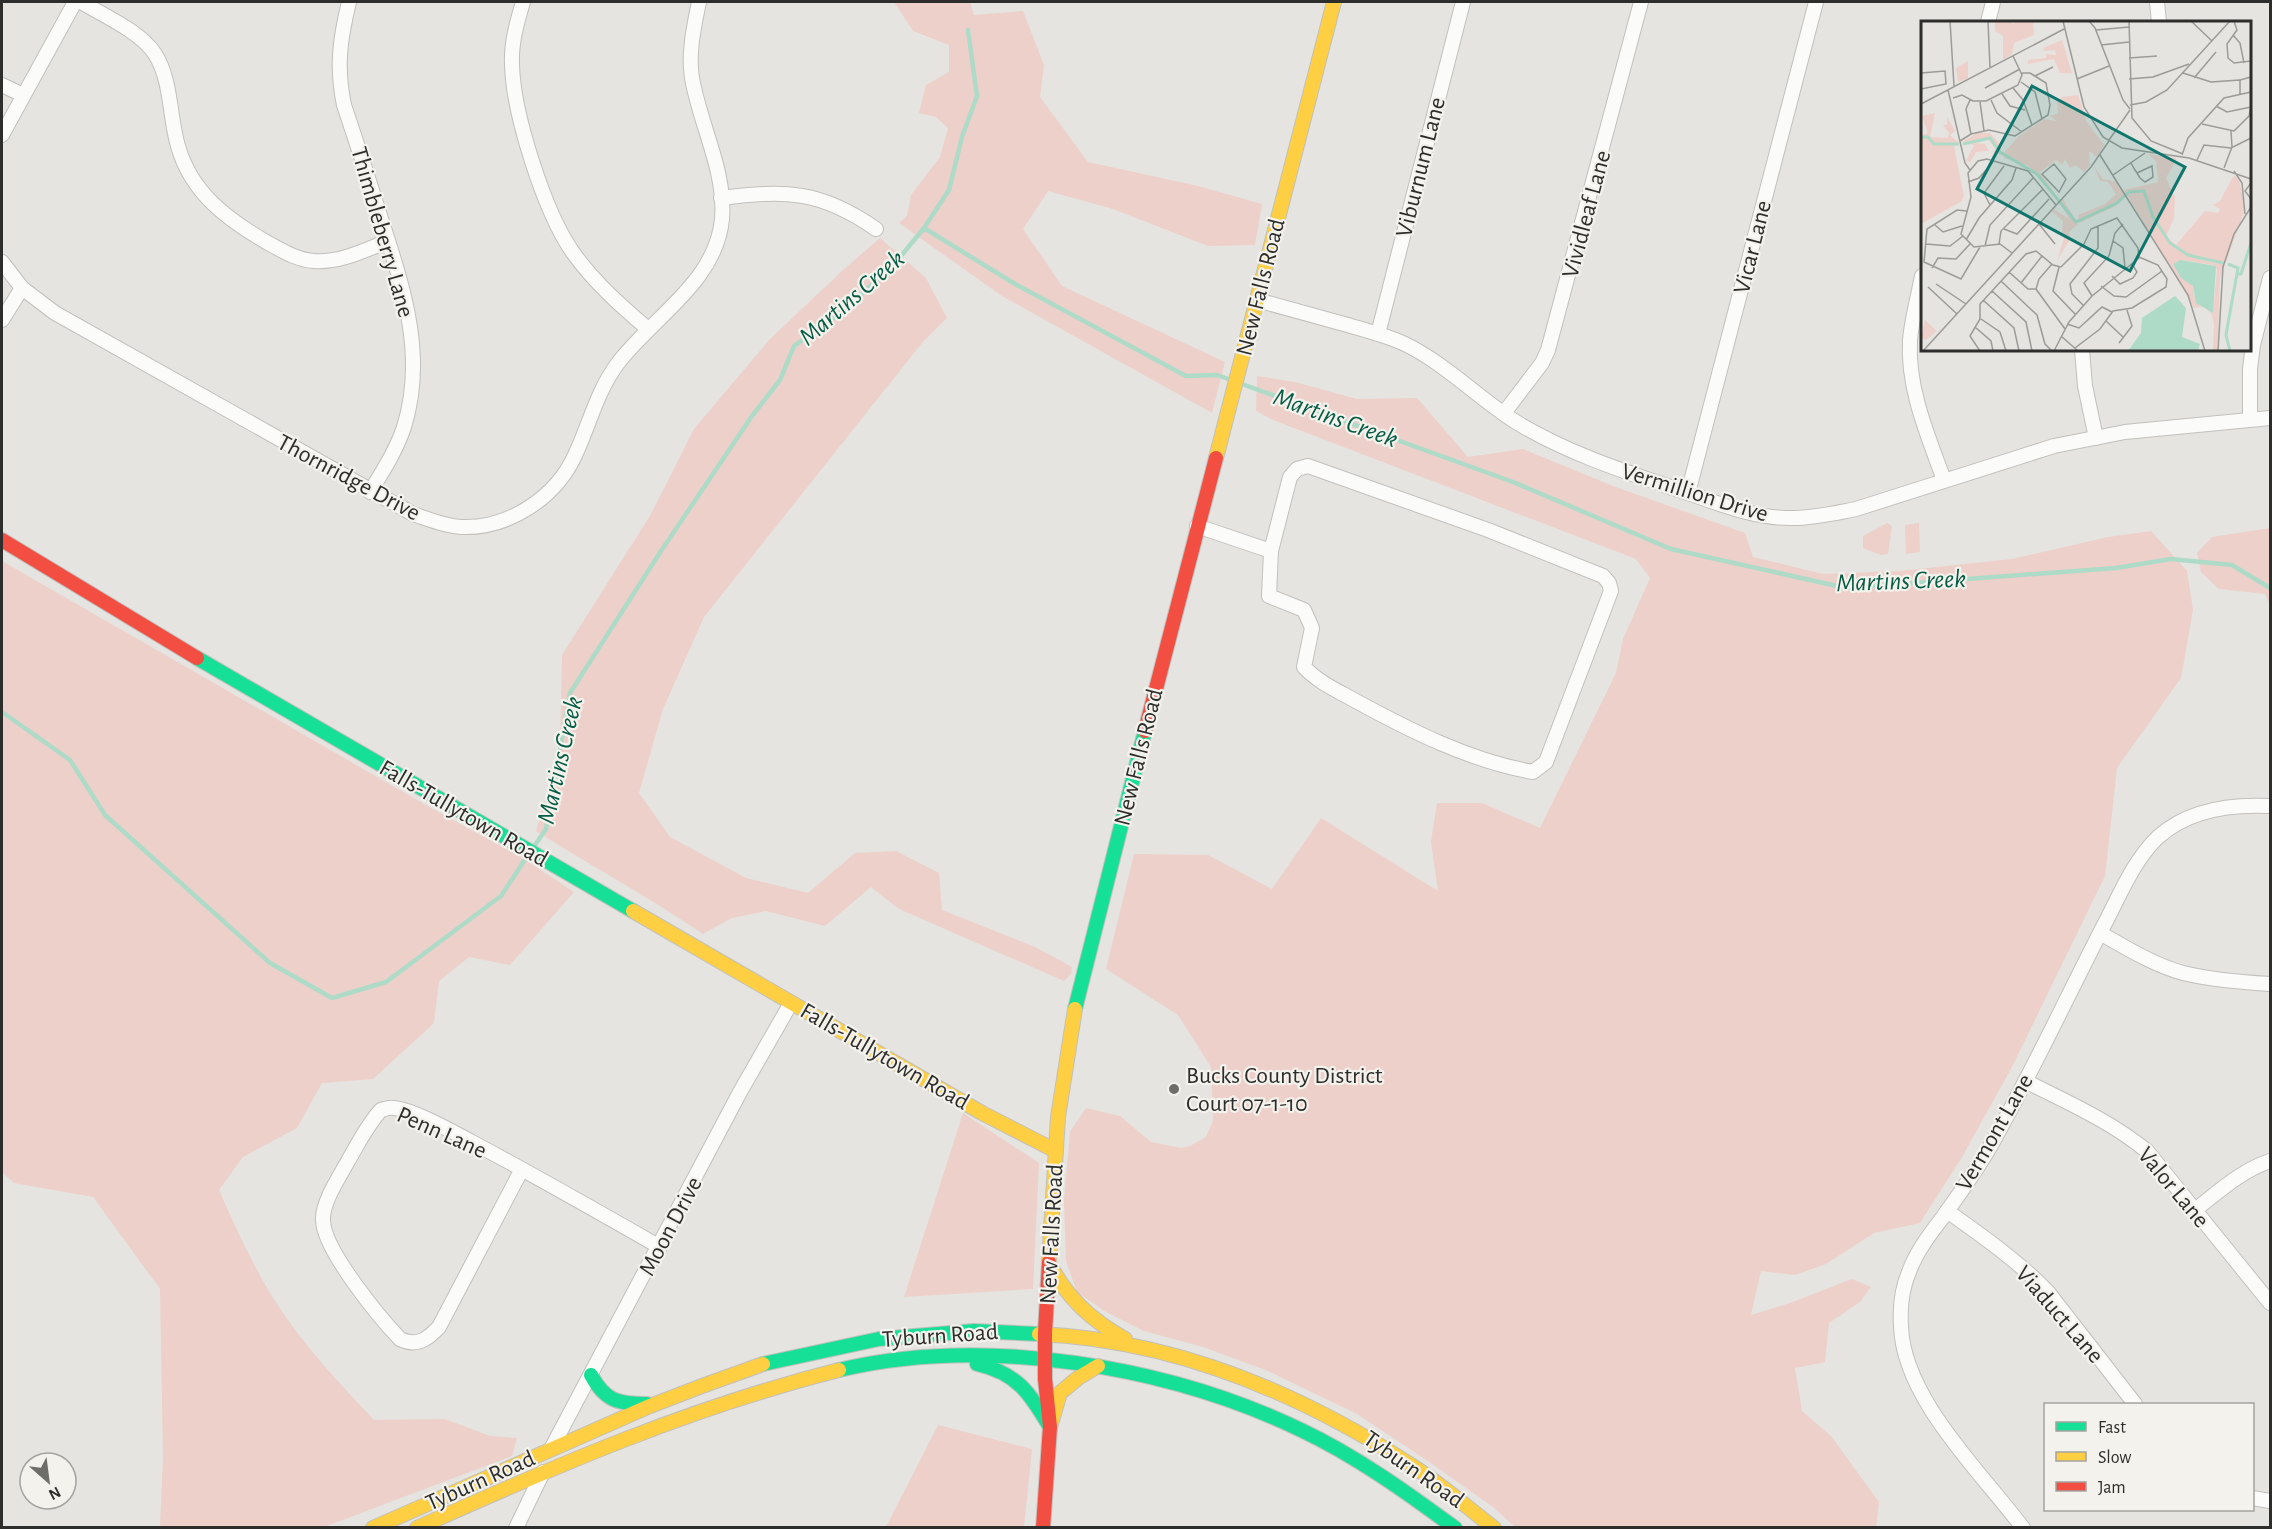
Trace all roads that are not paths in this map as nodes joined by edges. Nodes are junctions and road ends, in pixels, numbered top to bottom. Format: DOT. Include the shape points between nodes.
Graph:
graph roads {
  1 [pos="75,2"];
  2 [pos="81,2"];
  3 [pos="349,2"];
  4 [pos="523,2"];
  5 [pos="699,2"];
  6 [pos="1334,2"];
  7 [pos="1463,2"];
  8 [pos="1641,2"];
  9 [pos="1816,2"];
  10 [pos="1994,2"];
  11 [pos="2157,2"];
  12 [pos="1988,21"];
  13 [pos="2159,21"];
  14 [pos="2,85"];
  15 [pos="23,95"];
  16 [pos="2,135"];
  17 [pos="721,198"];
  18 [pos="876,229"];
  19 [pos="388,241"];
  20 [pos="2,262"];
  21 [pos="2271,278"];
  22 [pos="1921,284"];
  23 [pos="22,288"];
  24 [pos="1257,300"];
  25 [pos="2,320"];
  26 [pos="648,329"];
  27 [pos="1378,334"];
  28 [pos="2082,351"];
  29 [pos="1504,414"];
  30 [pos="2271,418"];
  31 [pos="2250,419"];
  32 [pos="2096,438"];
  33 [pos="1944,480"];
  34 [pos="370,492"];
  35 [pos="1688,493"];
  36 [pos="1197,526"];
  37 [pos="2,540"];
  38 [pos="1271,551"];
  39 [pos="2271,806"];
  40 [pos="2100,933"];
  41 [pos="2271,984"];
  42 [pos="791,1003"];
  43 [pos="2025,1081"];
  44 [pos="1056,1151"];
  45 [pos="2271,1161"];
  46 [pos="522,1169"];
  47 [pos="2195,1210"];
  48 [pos="1947,1211"];
  49 [pos="660,1247"];
  50 [pos="1050,1263"];
  51 [pos="2271,1303"];
  52 [pos="1045,1333"];
  53 [pos="1142,1347"];
  54 [pos="940,1358"];
  55 [pos="1045,1360"];
  56 [pos="1098,1366"];
  57 [pos="591,1375"];
  58 [pos="2134,1403"];
  59 [pos="653,1404"];
  60 [pos="1050,1427"];
  61 [pos="551,1449"];
  62 [pos="543,1472"];
  63 [pos="2254,1498"];
  64 [pos="2271,1501"];
  65 [pos="373,1527"];
  66 [pos="417,1527"];
  67 [pos="516,1527"];
  68 [pos="1043,1527"];
  69 [pos="1455,1527"];
  70 [pos="1494,1527"];
  71 [pos="2024,1527"];
  1 -- 15 [label="street"];
  2 -- 19 [label="street" via="130,32 154,53 162,69 184,164 208,200 228,218 305,260 334,260"];
  3 -- 19 [label="street, Thimbleberry Lane" via="340,38 340,87"];
  4 -- 26 [label="street" via="513,42 515,93 551,215 574,255 594,279"];
  5 -- 17 [label="street, Thornridge Drive" via="692,75"];
  6 -- 24 [label="main road, New Falls Road"];
  7 -- 27 [label="street, Viburnum Lane"];
  8 -- 29 [label="street, Vividleaf Lane" via="1548,350"];
  9 -- 35 [label="street, Vicar Lane"];
  10 -- 12 [label="street"];
  11 -- 13 [label="street"];
  14 -- 15 [label="street"];
  15 -- 16 [label="street"];
  17 -- 18 [label="street" via="771,193 811,196 846,210"];
  17 -- 26 [label="street, Thornridge Drive" via="719,234 708,264"];
  19 -- 34 [label="street, Thimbleberry Lane" via="409,315 414,370 404,427 395,451"];
  20 -- 23 [label="street, Thornridge Drive"];
  21 -- 31 [label="street" via="2252,353"];
  22 -- 33 [label="street" via="1912,321 1911,372"];
  23 -- 25 [label="street"];
  23 -- 34 [label="street, Thornridge Drive" via="56,313"];
  24 -- 27 [label="street, Vermillion Drive"];
  24 -- 36 [label="main road, New Falls Road"];
  26 -- 34 [label="street, Thornridge Drive" via="604,382 570,465 543,498 525,510 491,524 459,527 412,514"];
  27 -- 29 [label="street, Vermillion Drive" via="1431,358"];
  28 -- 32 [label="street"];
  29 -- 35 [label="street, Vermillion Drive" via="1566,449"];
  30 -- 31 [label="street, Vermillion Drive"];
  31 -- 32 [label="street, Vermillion Drive"];
  32 -- 33 [label="street, Vermillion Drive" via="2054,446"];
  33 -- 35 [label="street, Vermillion Drive" via="1856,510 1793,518 1729,507"];
  36 -- 38 [label="street"];
  36 -- 44 [label="main road, New Falls Road" via="1072,1021"];
  37 -- 42 [label="main road, Falls-Tullytown Road" via="250,690"];
  38 -- 38 [label="street" via="1269,596 1304,610 1312,628 1304,667 1315,678 1468,755 1533,772 1546,762 1611,591 1603,576 1308,466 1297,469 1290,477"];
  39 -- 40 [label="street, Vermont Lane" via="2226,807 2170,828 2143,856"];
  40 -- 41 [label="street" via="2161,966 2183,973"];
  40 -- 43 [label="street, Vermont Lane"];
  42 -- 44 [label="main road, Falls-Tullytown Road"];
  42 -- 49 [label="street, Moon Drive"];
  43 -- 47 [label="street, Valor Lane" via="2128,1135 2147,1151"];
  43 -- 48 [label="street, Vermont Lane" via="1996,1138"];
  44 -- 50 [label="main road, New Falls Road"];
  45 -- 47 [label="street" via="2252,1169"];
  46 -- 46 [label="street, Penn Lane" via="439,1327 417,1343 400,1339 362,1293 326,1235 323,1213 361,1138 381,1110 408,1111"];
  46 -- 49 [label="street, Penn Lane"];
  47 -- 51 [label="street, Valor Lane"];
  48 -- 58 [label="street, Viaduct Lane" via="2004,1251 2048,1292"];
  48 -- 71 [label="street, Vermont Lane" via="1909,1271 1902,1305 1903,1346 1908,1365 1936,1417"];
  49 -- 57 [label="street, Moon Drive"];
  50 -- 52 [label="main road, New Falls Road"];
  50 -- 53 [label="main road" via="1059,1283 1083,1312"];
  52 -- 53 [label="main road, Tyburn Road"];
  52 -- 55 [label="main road, New Falls Road"];
  52 -- 59 [label="main road, Tyburn Road" via="975,1331 863,1341 780,1359"];
  53 -- 70 [label="main road, Tyburn Road" via="1222,1369 1322,1410 1406,1458"];
  54 -- 55 [label="main road, Tyburn Road"];
  54 -- 60 [label="main road" via="984,1365 1016,1379 1035,1400"];
  54 -- 62 [label="main road, Tyburn Road" via="893,1361 789,1383 715,1405"];
  55 -- 56 [label="main road, Tyburn Road"];
  55 -- 60 [label="main road, New Falls Road"];
  56 -- 60 [label="main road" via="1060,1393"];
  56 -- 69 [label="main road, Tyburn Road" via="1157,1377 1280,1419 1374,1469"];
  57 -- 59 [label="main road" via="610,1399 621,1404"];
  57 -- 61 [label="street, Moon Drive"];
  59 -- 61 [label="main road, Tyburn Road"];
  60 -- 68 [label="main road, New Falls Road"];
  61 -- 65 [label="main road, Tyburn Road"];
  62 -- 66 [label="main road, Tyburn Road"];
  62 -- 67 [label="street"];
  63 -- 64 [label="street"];
}
